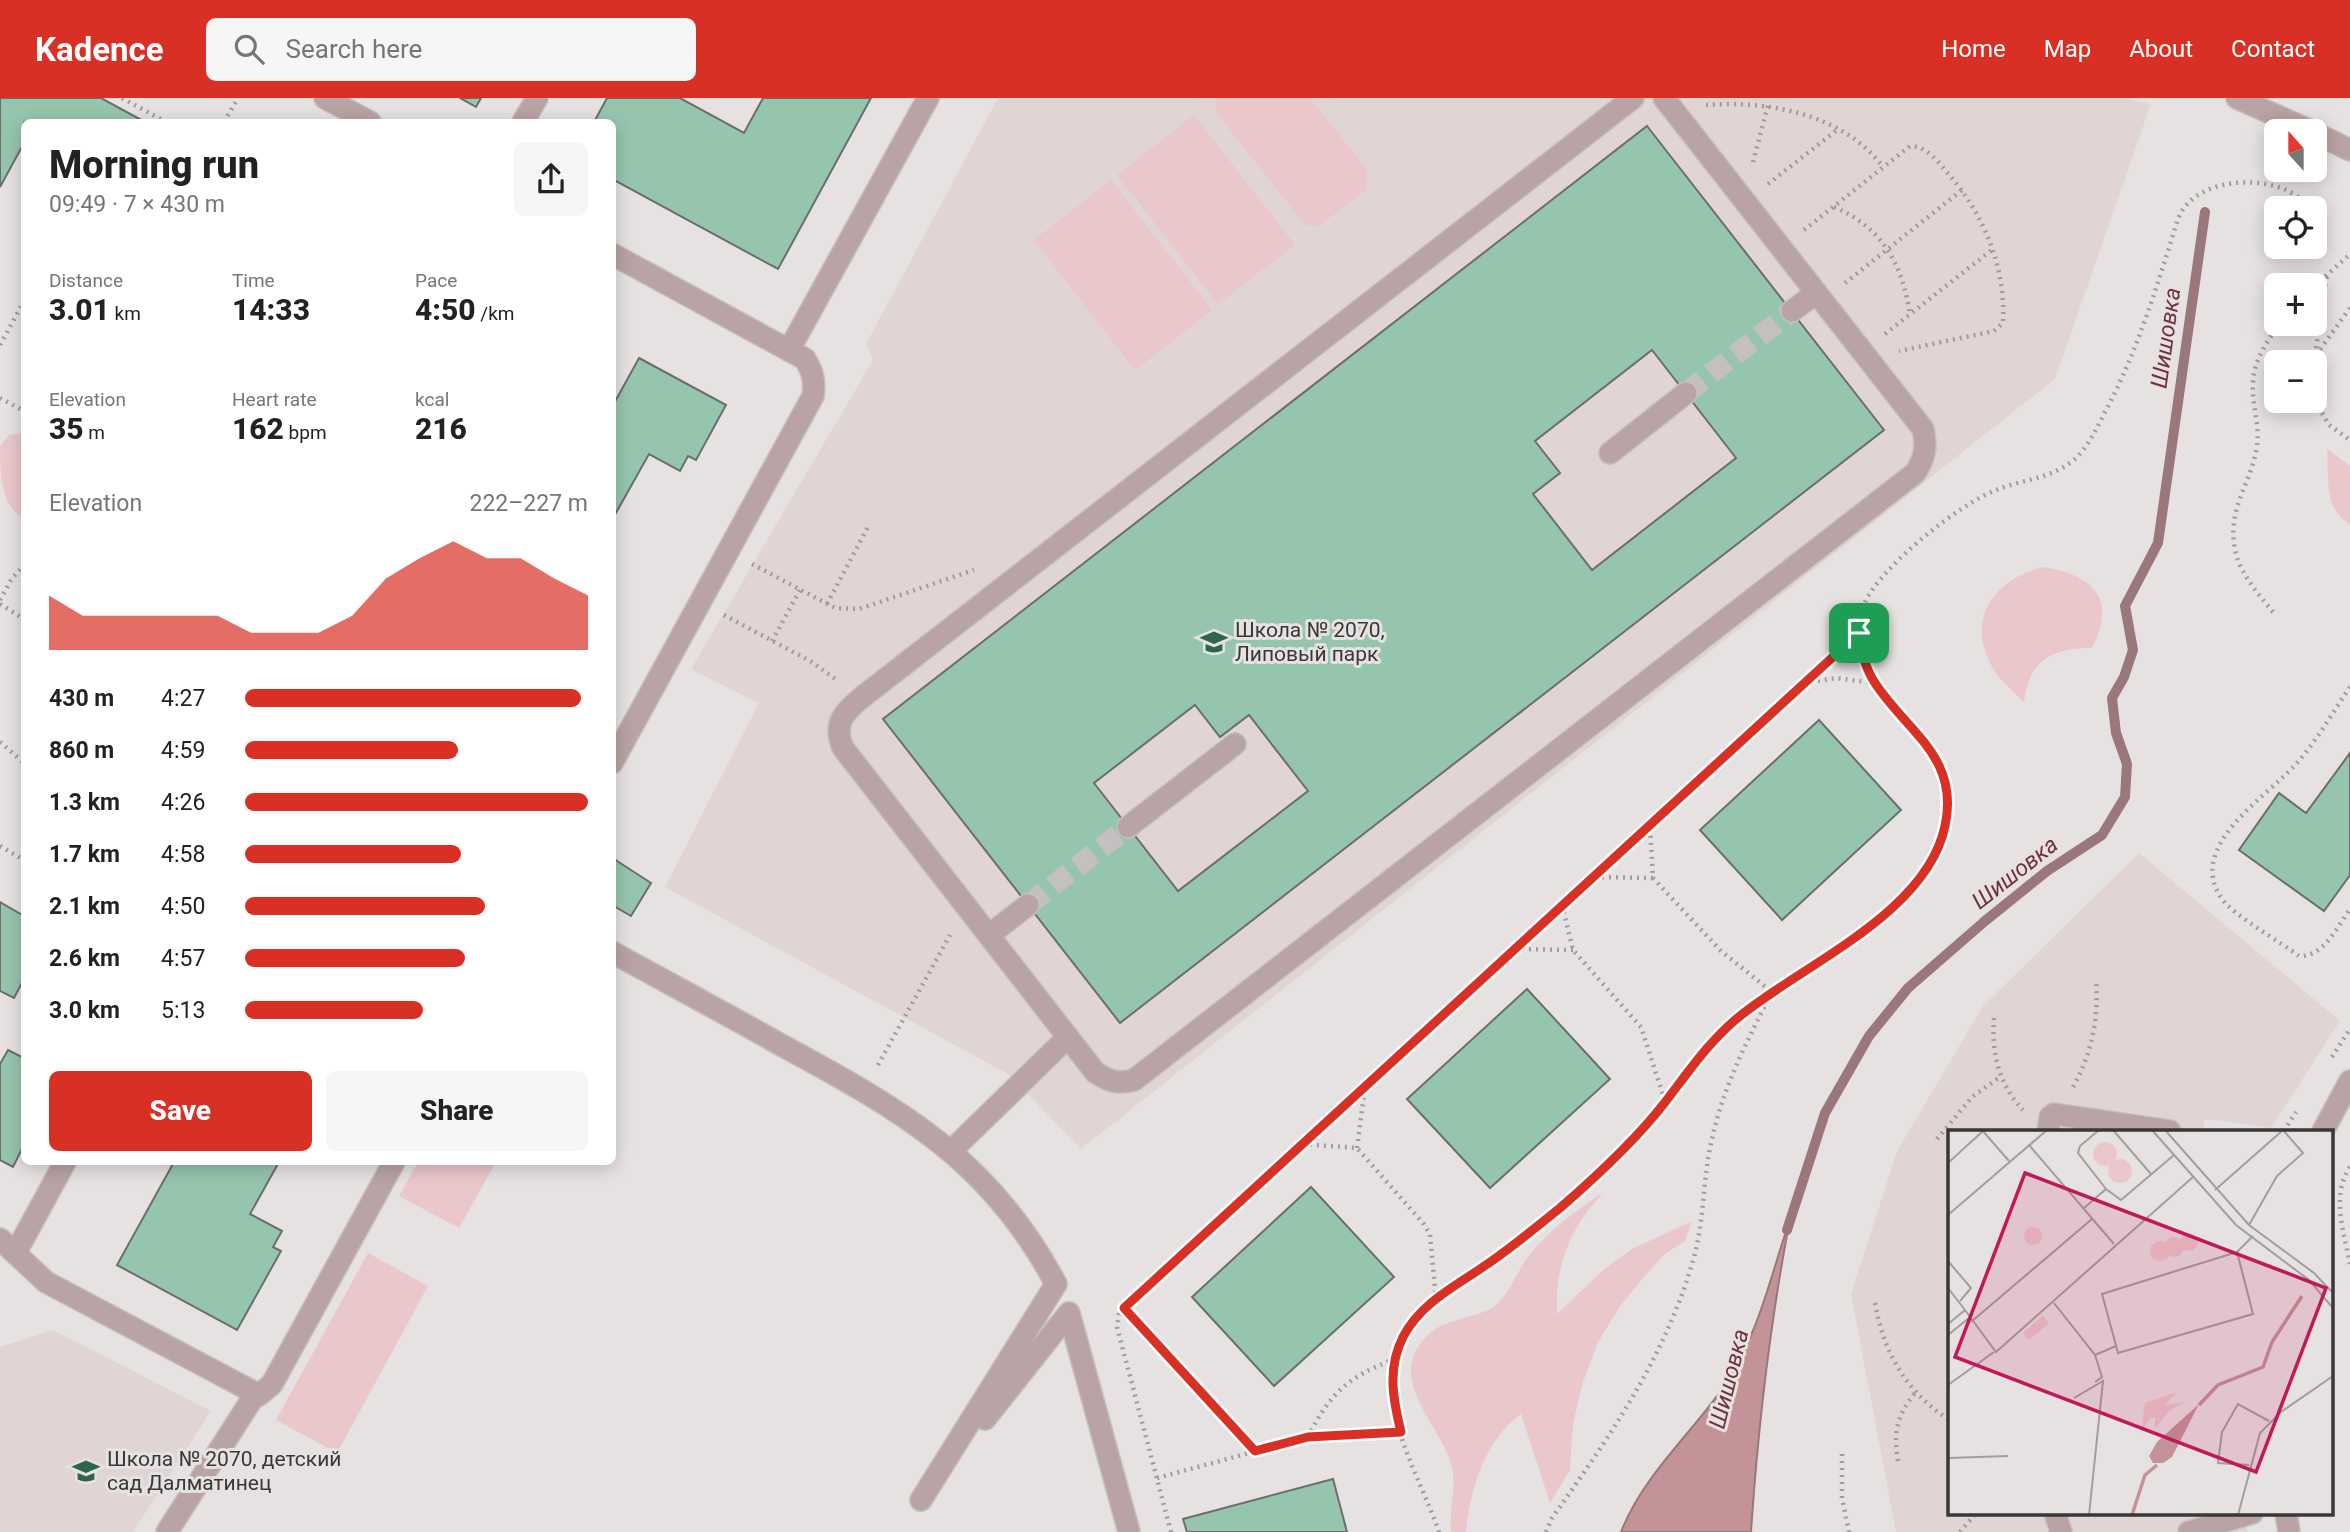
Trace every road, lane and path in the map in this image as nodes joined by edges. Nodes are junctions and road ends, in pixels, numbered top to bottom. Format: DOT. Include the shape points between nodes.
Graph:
graph roads {
  1 [pos="122,98"];
  2 [pos="238,98"];
  3 [pos="325,98"];
  4 [pos="537,98"];
  5 [pos="928,98"];
  6 [pos="1633,98"];
  7 [pos="2237,98"];
  8 [pos="1669,105"];
  9 [pos="1768,105"];
  10 [pos="160,119"];
  11 [pos="226,119"];
  12 [pos="364,119"];
  13 [pos="525,119"];
  14 [pos="2284,119"];
  15 [pos="1837,130"];
  16 [pos="2328,139"];
  17 [pos="2350,150"];
  18 [pos="1883,167"];
  19 [pos="1962,190"];
  20 [pos="2296,196"];
  21 [pos="1745,201"];
  22 [pos="1833,207"];
  23 [pos="1781,248"];
  24 [pos="1889,249"];
  25 [pos="1993,249"];
  26 [pos="2350,254"];
  27 [pos="616,256"];
  28 [pos="2327,275"];
  29 [pos="1819,297"];
  30 [pos="21,306"];
  31 [pos="2350,309"];
  32 [pos="1791,311"];
  33 [pos="1910,315"];
  34 [pos="2271,336"];
  35 [pos="0,345"];
  36 [pos="789,350"];
  37 [pos="2321,350"];
  38 [pos="1865,355"];
  39 [pos="1686,393"];
  40 [pos="0,398"];
  41 [pos="21,409"];
  42 [pos="2322,413"];
  43 [pos="2350,440"];
  44 [pos="1610,453"];
  45 [pos="869,525"];
  46 [pos="728,551"];
  47 [pos="980,568"];
  48 [pos="21,569"];
  49 [pos="800,590"];
  50 [pos="0,602"];
  51 [pos="827,604"];
  52 [pos="2273,612"];
  53 [pos="723,614"];
  54 [pos="21,617"];
  55 [pos="1859,633"];
  56 [pos="772,641"];
  57 [pos="812,662"];
  58 [pos="1803,683"];
  59 [pos="1875,683"];
  60 [pos="2350,687"];
  61 [pos="0,742"];
  62 [pos="1236,744"];
  63 [pos="616,756"];
  64 [pos="21,760"];
  65 [pos="1650,825"];
  66 [pos="1128,827"];
  67 [pos="0,846"];
  68 [pos="21,858"];
  69 [pos="1593,877"];
  70 [pos="1653,878"];
  71 [pos="1028,905"];
  72 [pos="1562,905"];
  73 [pos="966,906"];
  74 [pos="2350,909"];
  75 [pos="989,935"];
  76 [pos="1515,949"];
  77 [pos="1573,950"];
  78 [pos="616,954"];
  79 [pos="2096,980"];
  80 [pos="1772,992"];
  81 [pos="1994,1018"];
  82 [pos="1068,1037"];
  83 [pos="2001,1076"];
  84 [pos="2350,1081"];
  85 [pos="1365,1087"];
  86 [pos="864,1090"];
  87 [pos="1665,1102"];
  88 [pos="2050,1125"];
  89 [pos="2150,1130"];
  90 [pos="2324,1130"];
  91 [pos="1937,1139"];
  92 [pos="1302,1144"];
  93 [pos="1357,1147"];
  94 [pos="951,1151"];
  95 [pos="63,1165"];
  96 [pos="392,1165"];
  97 [pos="2350,1167"];
  98 [pos="8,1246"];
  99 [pos="2350,1265"];
  100 [pos="1436,1299"];
  101 [pos="1875,1303"];
  102 [pos="1124,1308"];
  103 [pos="1395,1359"];
  104 [pos="1915,1393"];
  105 [pos="254,1396"];
  106 [pos="1948,1419"];
  107 [pos="1401,1432"];
  108 [pos="1308,1437"];
  109 [pos="1255,1451"];
  110 [pos="1842,1454"];
  111 [pos="1898,1461"];
  112 [pos="1157,1478"];
  113 [pos="1975,1514"];
  114 [pos="2055,1514"];
  115 [pos="2249,1514"];
  116 [pos="2286,1514"];
  117 [pos="2202,1530"];
  118 [pos="167,1532"];
  119 [pos="1129,1532"];
  120 [pos="1171,1532"];
  121 [pos="1439,1532"];
  122 [pos="1546,1532"];
  123 [pos="1850,1532"];
  124 [pos="1960,1532"];
  125 [pos="2061,1532"];
  126 [pos="2289,1532"];
  1 -- 10 [label="path"];
  2 -- 11 [label="path"];
  3 -- 12 [label="street"];
  4 -- 13 [label="street"];
  5 -- 36 [label="street"];
  6 -- 73 [label="street" via="847,709 837,728 842,748"];
  7 -- 14 [label="street"];
  8 -- 9 [label="path"];
  8 -- 21 [label="street"];
  9 -- 15 [label="path"];
  9 -- 21 [label="path"];
  15 -- 18 [label="path"];
  15 -- 21 [label="path"];
  16 -- 17 [label="street"];
  18 -- 19 [label="path" via="1907,149 1918,147 1938,161"];
  18 -- 22 [label="path"];
  19 -- 24 [label="path"];
  19 -- 25 [label="path"];
  20 -- 55 [label="path" via="2281,188 2239,183 2192,198 2181,211 2129,363 2080,455 2064,468 1993,491 1950,516 1883,574 1865,601"];
  21 -- 23 [label="street"];
  22 -- 23 [label="path"];
  22 -- 24 [label="path" via="1851,214"];
  23 -- 29 [label="street"];
  24 -- 29 [label="path"];
  24 -- 33 [label="path" via="1900,269"];
  25 -- 33 [label="path"];
  25 -- 38 [label="path" via="2004,312 1998,329"];
  26 -- 28 [label="path"];
  27 -- 36 [label="street"];
  29 -- 32 [label="street"];
  29 -- 38 [label="street"];
  30 -- 35 [label="path"];
  31 -- 37 [label="path"];
  33 -- 38 [label="path"];
  34 -- 52 [label="path" via="2253,382 2257,448 2232,517 2234,546 2244,575"];
  36 -- 46 [label="street" via="811,368 813,396"];
  38 -- 82 [label="street" via="1923,429 1925,454 1915,473 1134,1080 1104,1079"];
  39 -- 44 [label="street"];
  40 -- 41 [label="path"];
  42 -- 43 [label="path" via="2329,425"];
  45 -- 51 [label="path"];
  46 -- 49 [label="path"];
  46 -- 63 [label="street"];
  47 -- 51 [label="path" via="859,609"];
  48 -- 50 [label="path"];
  49 -- 51 [label="path"];
  49 -- 56 [label="path"];
  50 -- 54 [label="path"];
  53 -- 56 [label="path"];
  55 -- 58 [label="path"];
  55 -- 59 [label="path" via="1862,657"];
  56 -- 57 [label="path"];
  58 -- 59 [label="path" via="1836,678"];
  58 -- 65 [label="path"];
  59 -- 80 [label="path" via="1928,744 1942,771 1946,826 1917,884 1873,923"];
  60 -- 74 [label="path" via="2295,765 2246,809 2227,833 2212,868 2222,900 2299,956 2315,954 2323,947"];
  61 -- 64 [label="path"];
  62 -- 66 [label="street"];
  65 -- 69 [label="path"];
  65 -- 70 [label="path"];
  67 -- 68 [label="path"];
  69 -- 70 [label="path"];
  69 -- 72 [label="path"];
  70 -- 80 [label="path" via="1721,951"];
  71 -- 75 [label="street"];
  72 -- 76 [label="path"];
  72 -- 77 [label="path"];
  73 -- 75 [label="street"];
  73 -- 86 [label="path"];
  75 -- 82 [label="street"];
  76 -- 77 [label="path"];
  76 -- 85 [label="path"];
  77 -- 87 [label="path" via="1641,1027"];
  78 -- 86 [label="street"];
  79 -- 88 [label="path" via="2096,1017 2088,1054"];
  80 -- 87 [label="path" via="1694,1062"];
  80 -- 122 [label="path" via="1726,1091 1707,1161 1701,1234 1675,1311 1616,1428"];
  81 -- 83 [label="path" via="1995,1056"];
  82 -- 94 [label="street"];
  83 -- 88 [label="path" via="2020,1107"];
  83 -- 91 [label="path" via="1972,1097"];
  84 -- 90 [label="street"];
  85 -- 92 [label="path"];
  85 -- 93 [label="path"];
  86 -- 94 [label="street"];
  87 -- 100 [label="path" via="1561,1207"];
  88 -- 89 [label="street"];
  92 -- 93 [label="path"];
  92 -- 102 [label="path"];
  93 -- 100 [label="path" via="1430,1234"];
  94 -- 119 [label="street" via="1013,1215 1034,1242 1056,1284 921,1500 1069,1314"];
  95 -- 98 [label="street"];
  96 -- 105 [label="street" via="272,1384 264,1394"];
  97 -- 99 [label="path" via="2340,1199"];
  98 -- 105 [label="street" via="46,1282"];
  100 -- 103 [label="path" via="1404,1335"];
  101 -- 104 [label="path" via="1888,1351"];
  102 -- 109 [label="path"];
  102 -- 112 [label="path" via="1117,1327"];
  103 -- 107 [label="path" via="1391,1390"];
  103 -- 108 [label="path" via="1343,1385 1322,1409"];
  104 -- 106 [label="path"];
  104 -- 111 [label="path" via="1896,1424"];
  105 -- 118 [label="street"];
  107 -- 108 [label="path"];
  107 -- 121 [label="path"];
  108 -- 109 [label="path"];
  109 -- 112 [label="path"];
  110 -- 123 [label="path" via="1842,1498"];
  112 -- 120 [label="path"];
  113 -- 124 [label="path"];
  114 -- 125 [label="street"];
  115 -- 117 [label="street"];
  116 -- 126 [label="street"];
}
